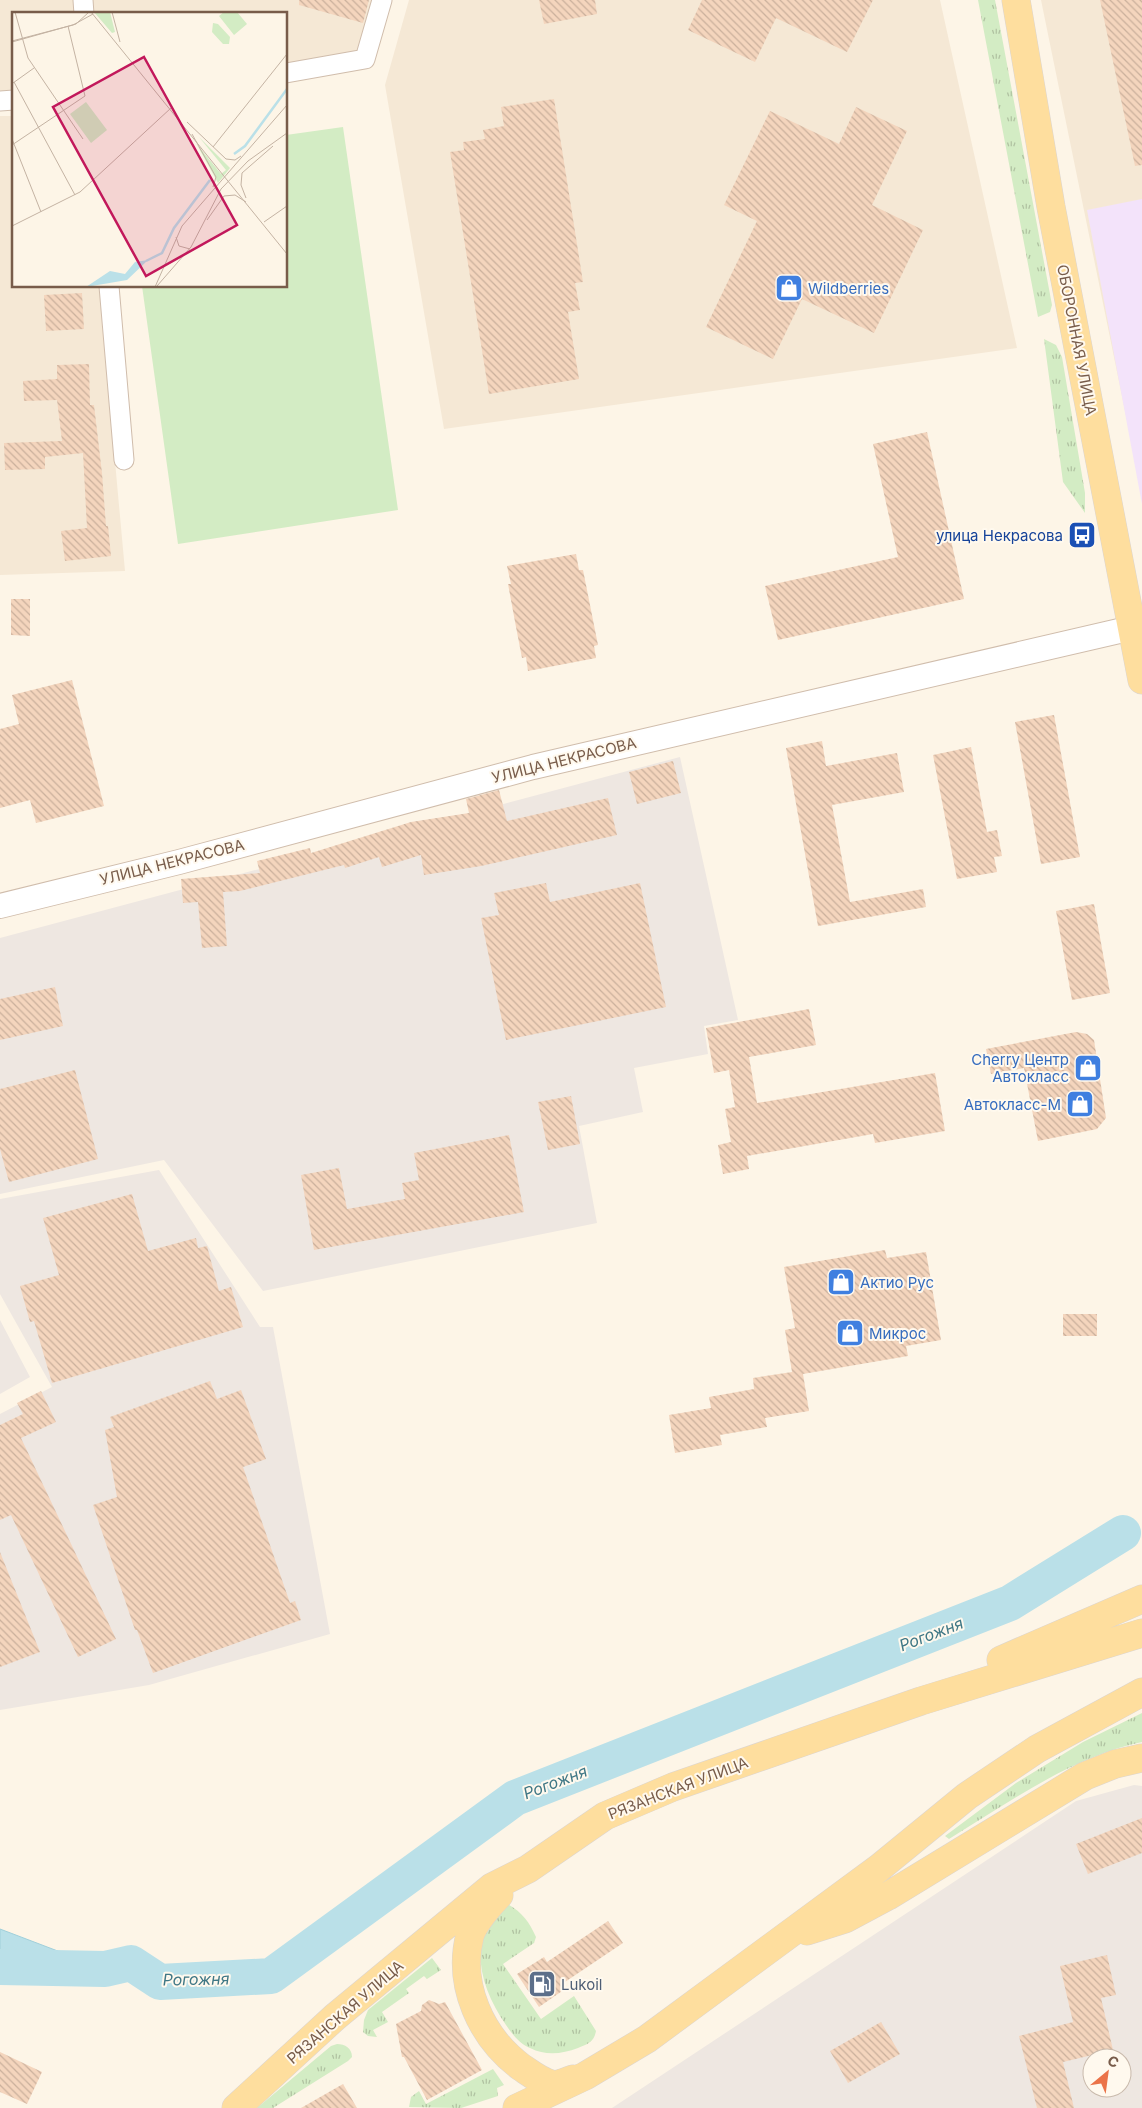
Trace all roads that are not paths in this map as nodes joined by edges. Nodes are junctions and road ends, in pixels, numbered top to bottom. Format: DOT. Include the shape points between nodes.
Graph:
graph roads {
  1 [pos="382,0"];
  2 [pos="1016,0"];
  3 [pos="288,73"];
  4 [pos="109,288"];
  5 [pos="124,460"];
  6 [pos="1138,643"];
  7 [pos="1142,680"];
  8 [pos="0,906"];
  9 [pos="1142,1599"];
  10 [pos="1142,1633"];
  11 [pos="1142,1692"];
  12 [pos="921,1700"];
  13 [pos="1142,1758"];
  14 [pos="528,1869"];
  15 [pos="786,1938"];
  16 [pos="585,2076"];
  17 [pos="236,2108"];
  18 [pos="517,2108"];
  1 -- 3 [label="street" via="366,59"];
  2 -- 6 [label="main road, ОБОРОННАЯ УЛИЦА" via="1051,207"];
  4 -- 5 [label="street"];
  6 -- 7 [label="main road, ОБОРОННАЯ УЛИЦА"];
  6 -- 8 [label="street, УЛИЦА НЕКРАСОВА" via="533,767"];
  9 -- 12 [label="main road" via="973,1672"];
  10 -- 12 [label="main road, РЯЗАНСКАЯ УЛИЦА"];
  11 -- 15 [label="main road" via="1037,1749 967,1796"];
  12 -- 14 [label="main road, РЯЗАНСКАЯ УЛИЦА" via="673,1787 605,1816"];
  13 -- 15 [label="main road" via="1085,1776 845,1919"];
  14 -- 16 [label="main road" via="490,1904 471,1934 466,1972 470,1995 481,2020 506,2056 535,2077 552,2085"];
  14 -- 17 [label="main road, РЯЗАНСКАЯ УЛИЦА" via="492,1887 335,2018"];
  15 -- 16 [label="main road" via="647,2039"];
  16 -- 18 [label="main road"];
}
